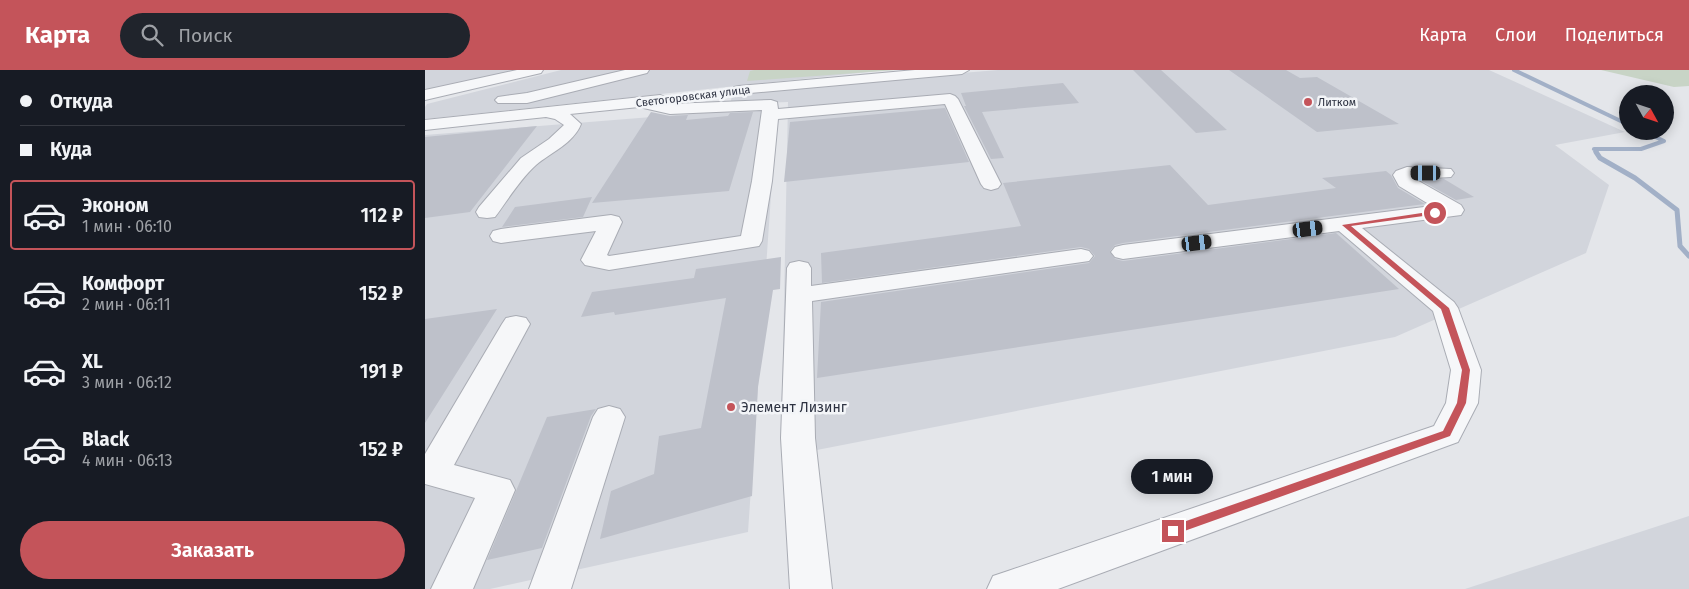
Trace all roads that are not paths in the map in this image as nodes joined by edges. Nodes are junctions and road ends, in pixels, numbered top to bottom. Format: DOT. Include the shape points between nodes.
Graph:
graph roads {
  1 [pos="536,70"];
  2 [pos="642,70"];
  3 [pos="962,70"];
  4 [pos="445,75"];
  5 [pos="425,93"];
  6 [pos="490,102"];
  7 [pos="641,103"];
  8 [pos="549,113"];
  9 [pos="770,115"];
  10 [pos="425,125"];
  11 [pos="1444,173"];
  12 [pos="991,184"];
  13 [pos="487,212"];
  14 [pos="1345,225"];
  15 [pos="501,236"];
  16 [pos="1123,252"];
  17 [pos="1081,256"];
  18 [pos="516,324"];
  19 [pos="609,417"];
  20 [pos="452,589"];
  21 [pos="550,589"];
  22 [pos="811,589"];
  23 [pos="1008,589"];
  1 -- 5 [label="street"];
  2 -- 6 [label="street" via="527,98"];
  3 -- 7 [label="street, Светогоровская улица" via="746,89"];
  4 -- 5 [label="street"];
  7 -- 8 [label="street, Светогоровская улица"];
  7 -- 9 [label="street" via="670,109 771,105"];
  8 -- 10 [label="street, Светогоровская улица"];
  8 -- 13 [label="street" via="561,116 573,124 572,127 528,162"];
  9 -- 12 [label="street" via="950,99"];
  9 -- 15 [label="street" via="751,241 609,263 593,260 615,213"];
  11 -- 14 [label="street" via="1403,175 1406,182 1453,210"];
  14 -- 16 [label="street"];
  14 -- 23 [label="street" via="1445,308 1466,370 1461,403 1446,434"];
  17 -- 22 [label="street" via="799,282 798,438"];
  18 -- 20 [label="street" via="432,473 497,490"];
  19 -- 21 [label="street"];
}
